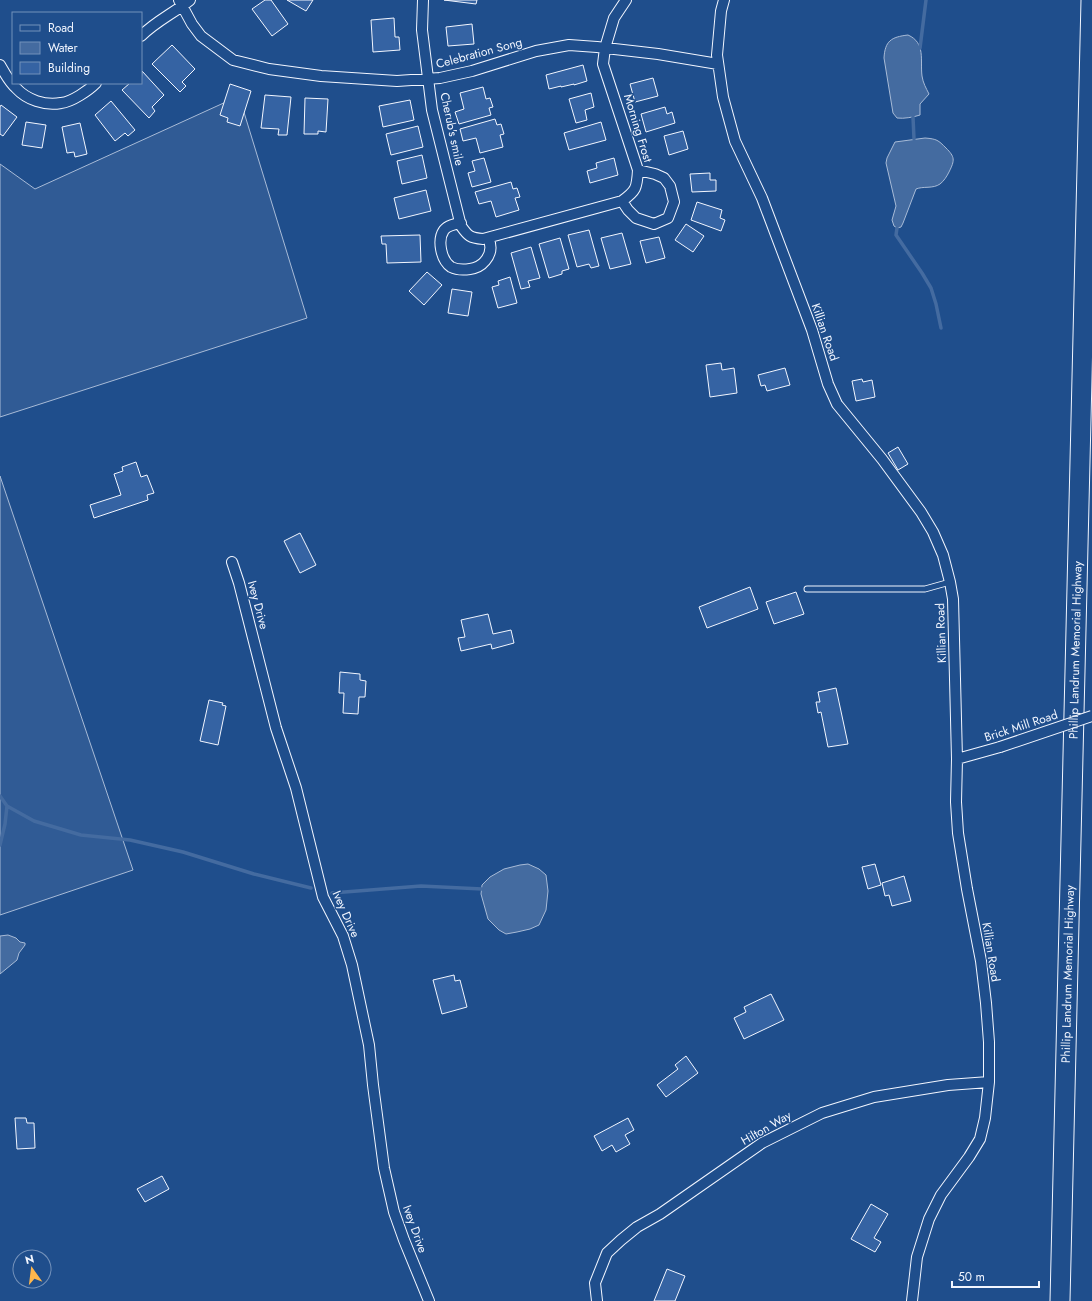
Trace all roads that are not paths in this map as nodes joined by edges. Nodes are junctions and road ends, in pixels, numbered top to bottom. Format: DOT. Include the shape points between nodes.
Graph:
graph roads {
  1 [pos="423,0"];
  2 [pos="626,0"];
  3 [pos="724,0"];
  4 [pos="1091,0"];
  5 [pos="184,2"];
  6 [pos="142,35"];
  7 [pos="606,48"];
  8 [pos="718,64"];
  9 [pos="0,65"];
  10 [pos="429,78"];
  11 [pos="12,83"];
  12 [pos="12,84"];
  13 [pos="95,84"];
  14 [pos="638,170"];
  15 [pos="622,200"];
  16 [pos="460,223"];
  17 [pos="488,238"];
  18 [pos="232,562"];
  19 [pos="950,582"];
  20 [pos="807,589"];
  21 [pos="1092,716"];
  22 [pos="957,759"];
  23 [pos="990,1082"];
  24 [pos="429,1301"];
  25 [pos="597,1301"];
  26 [pos="912,1301"];
  27 [pos="1060,1301"];
  1 -- 10 [label="street, Cherub's smile" via="422,30"];
  2 -- 7 [label="street, Morning Frost" via="614,18"];
  3 -- 8 [label="street, Killian Road"];
  4 -- 27 [label="highway, Phillip Landrum Memorial Highway"];
  5 -- 6 [label="street"];
  5 -- 10 [label="street, Celebration Song" via="192,24 201,36 233,60 269,69 321,76 397,81"];
  7 -- 8 [label="street, Celebration Song"];
  7 -- 10 [label="street, Celebration Song" via="569,45 472,71"];
  7 -- 14 [label="street, Morning Frost" via="603,64"];
  8 -- 19 [label="street, Killian Road" via="723,97 735,141 762,198 812,330 828,384 837,404 921,512 943,555"];
  9 -- 11 [label="street"];
  10 -- 16 [label="street, Cherub's smile" via="432,110"];
  12 -- 13 [label="street" via="30,99 48,104 63,104"];
  14 -- 15 [label="street, Morning Frost" via="638,180 633,192"];
  14 -- 15 [label="street" via="664,178 670,186 674,202 668,218 654,224 636,218"];
  15 -- 17 [label="street"];
  16 -- 17 [label="street, Cherub's smile" via="468,236 475,239"];
  16 -- 17 [label="street" via="452,224 444,230 441,240 444,258 451,267 463,270 481,266 490,250"];
  18 -- 24 [label="street, Ivey Drive" via="276,728 296,788 323,897 343,936 352,965 369,1045 384,1168 394,1212"];
  19 -- 20 [label="lane" via="925,589"];
  19 -- 22 [label="street, Killian Road" via="953,599"];
  21 -- 22 [label="street, Brick Mill Road, bridge"];
  22 -- 23 [label="street, Killian Road" via="958,832 981,961 989,1034"];
  23 -- 25 [label="street, Hilton Way" via="948,1085 874,1097 822,1112 762,1143 660,1214 637,1227 607,1253 594,1283"];
  23 -- 26 [label="street, Killian Road" via="980,1139 941,1195 929,1219 918,1257"];
}
